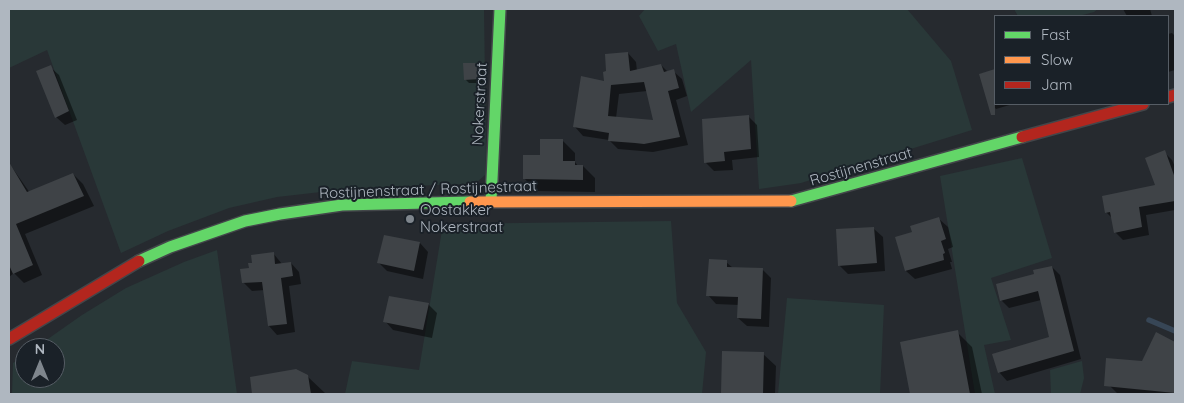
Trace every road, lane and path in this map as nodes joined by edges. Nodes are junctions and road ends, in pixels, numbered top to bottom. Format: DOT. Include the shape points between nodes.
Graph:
graph roads {
  1 [pos="500,9"];
  2 [pos="1139,105"];
  3 [pos="491,201"];
  4 [pos="579,201"];
  5 [pos="9,339"];
  1 -- 3 [label="street, Nokerstraat"];
  2 -- 4 [label="street, Rostijnenstraat" via="792,201"];
  3 -- 4 [label="street, Rostijnenstraat / Rostijnestraat"];
  3 -- 5 [label="street, Rostijnenstraat / Rostijnestraat" via="342,205 245,221 170,247 130,265"];
}
